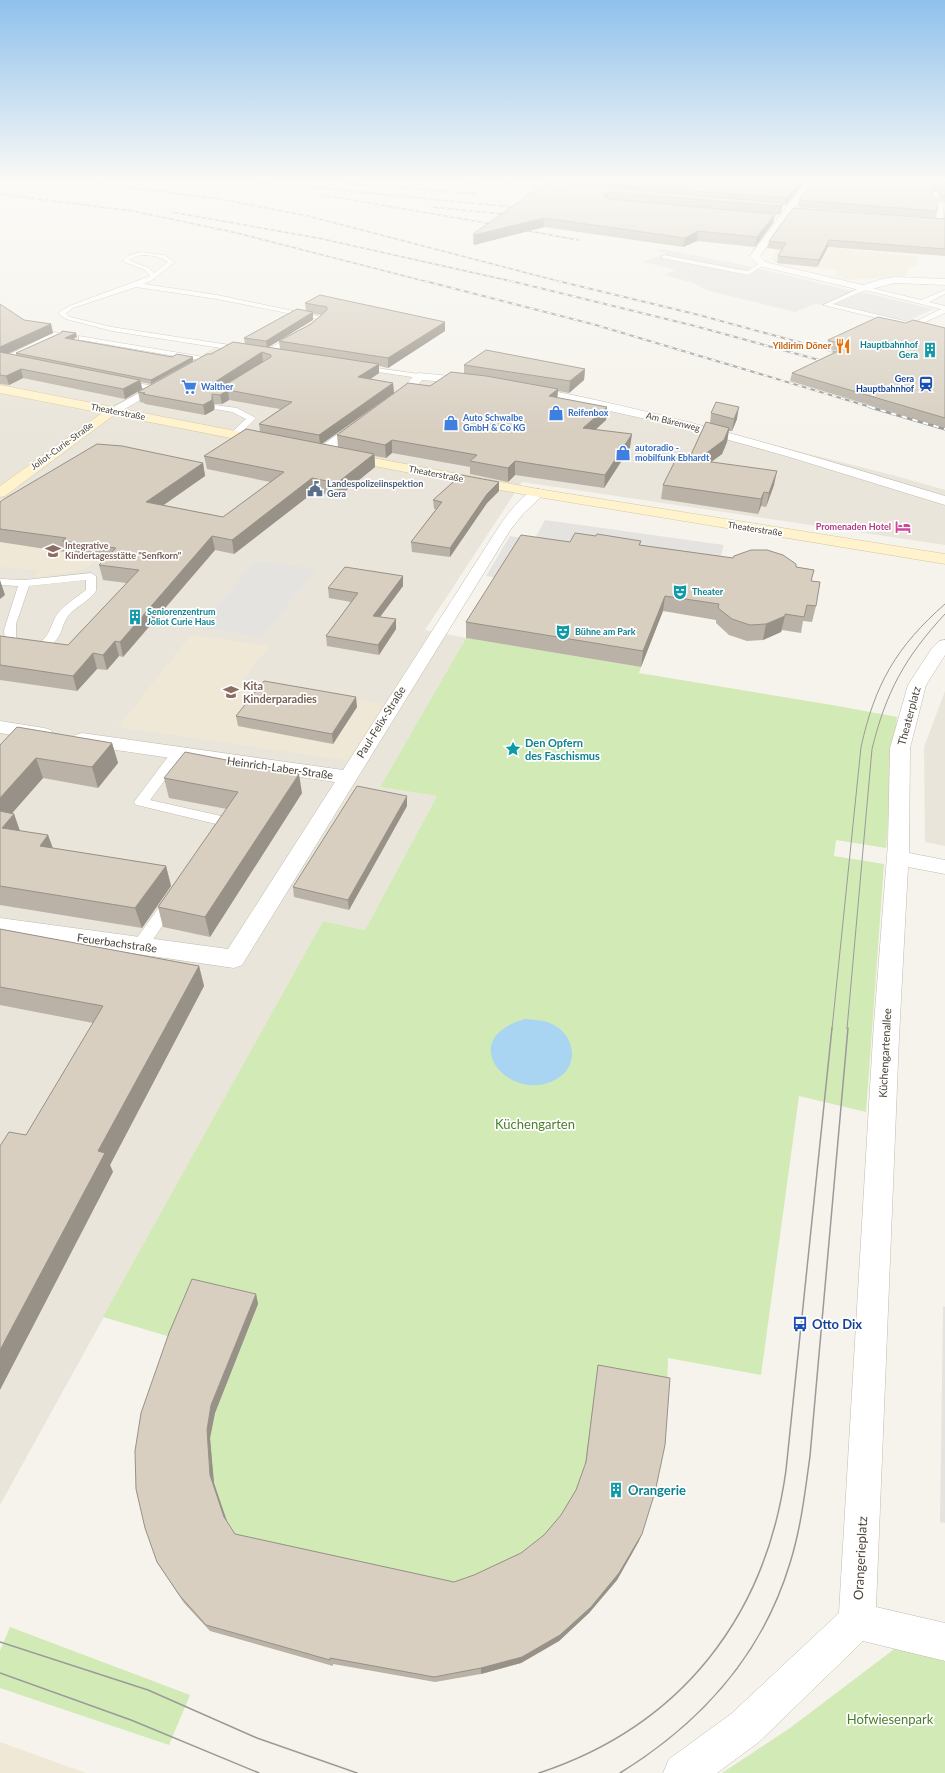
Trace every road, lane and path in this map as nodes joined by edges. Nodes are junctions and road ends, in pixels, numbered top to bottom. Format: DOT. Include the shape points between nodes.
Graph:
graph roads {
  1 [pos="138,266"];
  2 [pos="167,266"];
  3 [pos="710,266"];
  4 [pos="759,266"];
  5 [pos="769,266"];
  6 [pos="154,276"];
  7 [pos="945,282"];
  8 [pos="137,284"];
  9 [pos="864,288"];
  10 [pos="945,292"];
  11 [pos="923,302"];
  12 [pos="944,307"];
  13 [pos="58,334"];
  14 [pos="82,338"];
  15 [pos="268,353"];
  16 [pos="283,355"];
  17 [pos="207,358"];
  18 [pos="19,362"];
  19 [pos="351,366"];
  20 [pos="191,367"];
  21 [pos="179,374"];
  22 [pos="419,376"];
  23 [pos="116,381"];
  24 [pos="486,383"];
  25 [pos="515,388"];
  26 [pos="0,389"];
  27 [pos="153,392"];
  28 [pos="218,407"];
  29 [pos="112,411"];
  30 [pos="234,435"];
  31 [pos="278,444"];
  32 [pos="308,449"];
  33 [pos="322,452"];
  34 [pos="0,493"];
  35 [pos="538,493"];
  36 [pos="945,501"];
  37 [pos="945,560"];
  38 [pos="0,582"];
  39 [pos="25,584"];
  40 [pos="945,645"];
  41 [pos="4,732"];
  42 [pos="178,754"];
  43 [pos="346,777"];
  44 [pos="212,841"];
  45 [pos="898,851"];
  46 [pos="945,866"];
  47 [pos="180,887"];
  48 [pos="0,926"];
  49 [pos="140,946"];
  50 [pos="234,959"];
  51 [pos="874,1263"];
  52 [pos="857,1621"];
  53 [pos="945,1642"];
  54 [pos="683,1773"];
  1 -- 6 [label="lane" via="147,269"];
  2 -- 6 [label="lane"];
  3 -- 4 [label="lane" via="748,273"];
  5 -- 9 [label="street"];
  6 -- 8 [label="lane"];
  7 -- 9 [label="street" via="895,280"];
  8 -- 15 [label="lane" via="323,318 308,330"];
  8 -- 15 [label="lane" via="70,307 61,313 68,318 112,329"];
  9 -- 11 [label="lane"];
  9 -- 12 [label="lane" via="826,305 914,325"];
  10 -- 11 [label="lane"];
  11 -- 12 [label="lane"];
  13 -- 18 [label="lane" via="4,359"];
  14 -- 17 [label="lane"];
  15 -- 16 [label="lane"];
  17 -- 20 [label="street"];
  19 -- 22 [label="lane"];
  21 -- 27 [label="street, Joliot-Curie-Straße"];
  22 -- 24 [label="street"];
  22 -- 33 [label="street" via="408,389"];
  23 -- 27 [label="lane"];
  25 -- 36 [label="street, Am Bärenweg" via="618,408 704,429"];
  26 -- 29 [label="main road, Theaterstraße"];
  27 -- 29 [label="street, Joliot-Curie-Straße"];
  28 -- 30 [label="lane" via="234,410 252,418"];
  29 -- 30 [label="main road, Theaterstraße"];
  29 -- 34 [label="main road, Joliot-Curie-Straße"];
  30 -- 31 [label="main road, Theaterstraße"];
  32 -- 33 [label="main road, Theaterstraße"];
  33 -- 35 [label="main road, Theaterstraße"];
  35 -- 37 [label="main road, Theaterstraße"];
  35 -- 43 [label="street, Paul-Felix-Straße" via="518,511 505,528"];
  38 -- 39 [label="lane"];
  39 -- 39 [label="lane" via="7,632 10,640 16,644 31,647 43,645 53,639 61,616 91,591 91,576"];
  40 -- 45 [label="street, Theaterplatz" via="916,685 900,748"];
  41 -- 42 [label="street, Heinrich-Laber-Straße"];
  42 -- 43 [label="street, Heinrich-Laber-Straße"];
  42 -- 44 [label="lane" via="140,802 225,821"];
  43 -- 50 [label="street, Paul-Felix-Straße"];
  45 -- 46 [label="street"];
  45 -- 51 [label="street, Küchengartenallee"];
  47 -- 49 [label="lane"];
  48 -- 49 [label="street, Feuerbachstraße"];
  49 -- 50 [label="street, Feuerbachstraße"];
  51 -- 52 [label="street, Orangerieplatz"];
  52 -- 53 [label="street"];
  52 -- 54 [label="street" via="745,1728"];
}
